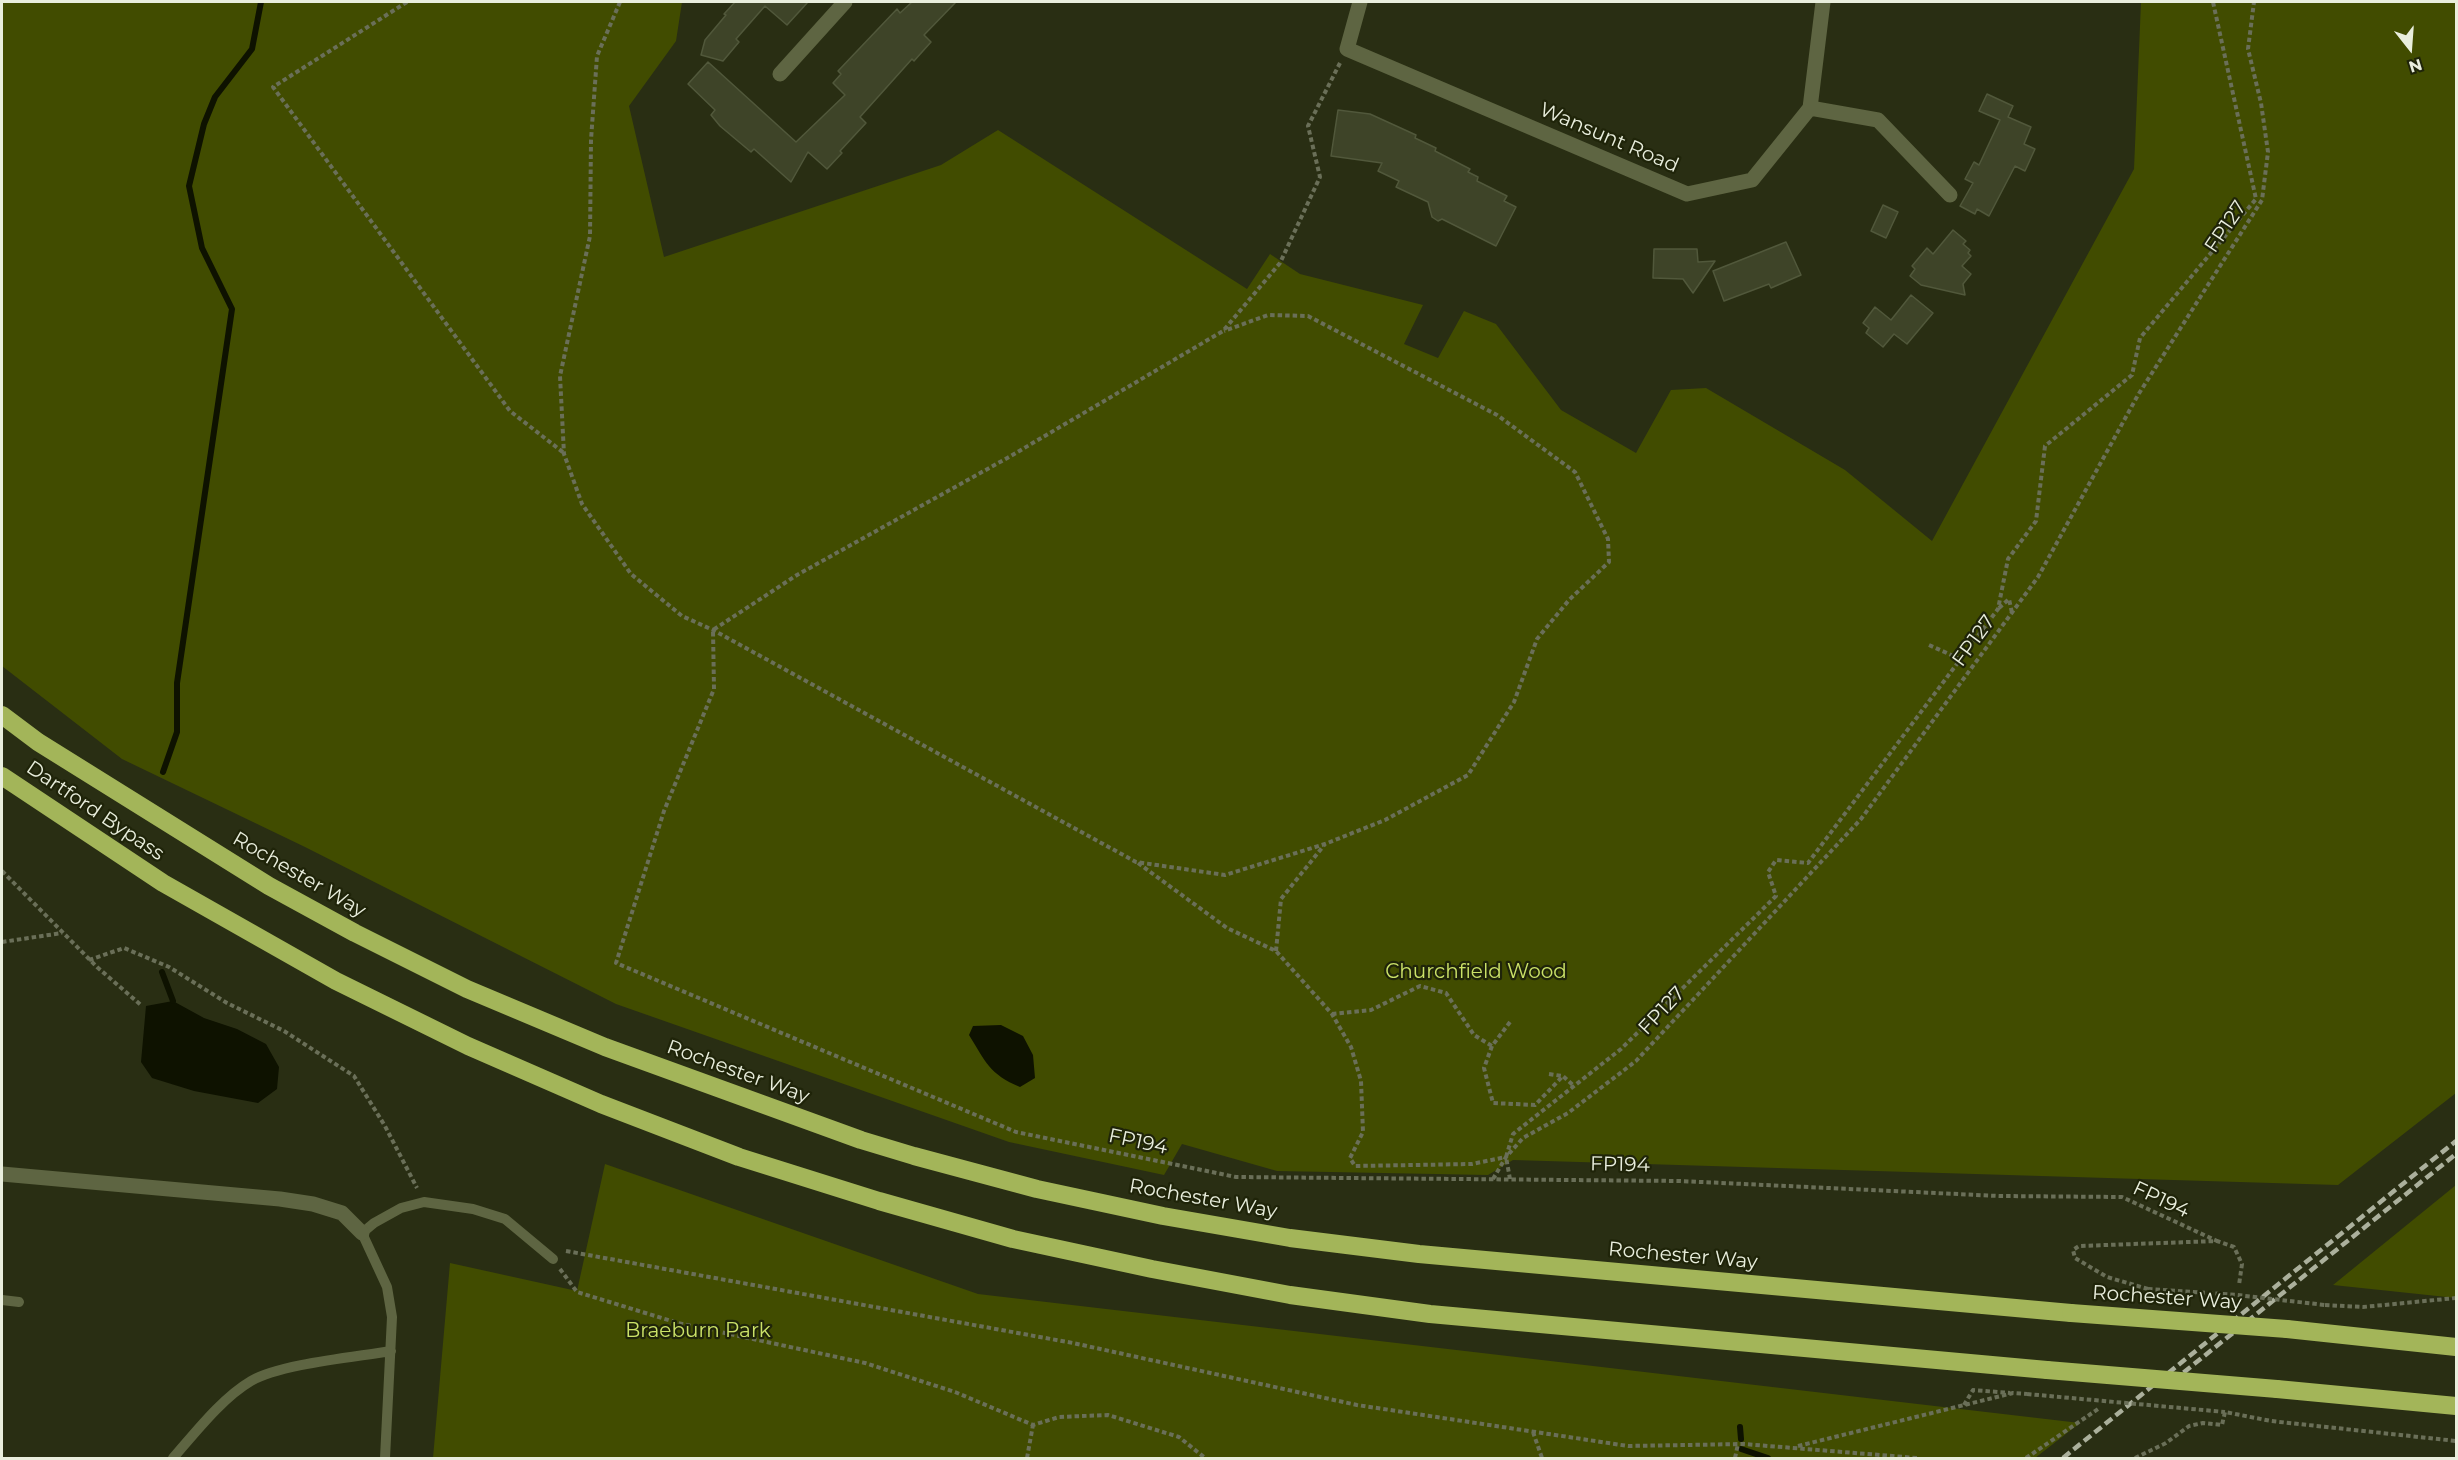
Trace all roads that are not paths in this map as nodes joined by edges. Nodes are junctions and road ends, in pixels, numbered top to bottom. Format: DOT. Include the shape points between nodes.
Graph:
graph roads {
  1 [pos="845,2"];
  2 [pos="1360,2"];
  3 [pos="1823,2"];
  4 [pos="780,74"];
  5 [pos="1810,108"];
  6 [pos="1950,195"];
  7 [pos="2,716"];
  8 [pos="38,742"];
  9 [pos="2,776"];
  10 [pos="2,1174"];
  11 [pos="362,1233"];
  12 [pos="553,1259"];
  13 [pos="2,1300"];
  14 [pos="19,1302"];
  15 [pos="2457,1347"];
  16 [pos="391,1351"];
  17 [pos="2457,1406"];
  18 [pos="172,1458"];
  19 [pos="385,1458"];
  1 -- 4 [label="street"];
  2 -- 5 [label="street, Wansunt Road" via="1347,49 1687,194 1752,180"];
  3 -- 5 [label="street"];
  5 -- 6 [label="street" via="1878,120"];
  7 -- 8 [label="highway, Dartford Bypass"];
  8 -- 15 [label="highway, Rochester Way, bridge" via="269,886 467,989 605,1047 861,1140 1037,1188 1163,1216 1290,1238 1431,1255"];
  9 -- 17 [label="highway, Dartford Bypass, bridge" via="163,883 346,986 468,1046 739,1157 1013,1239 1290,1295 1430,1314"];
  10 -- 11 [label="street" via="313,1204 342,1213"];
  11 -- 12 [label="lane" via="401,1208 424,1202 473,1209 505,1219"];
  11 -- 16 [label="lane" via="387,1287 392,1317"];
  13 -- 14 [label="lane"];
  16 -- 18 [label="lane" via="301,1366 254,1379 239,1389"];
  16 -- 19 [label="lane"];
}
